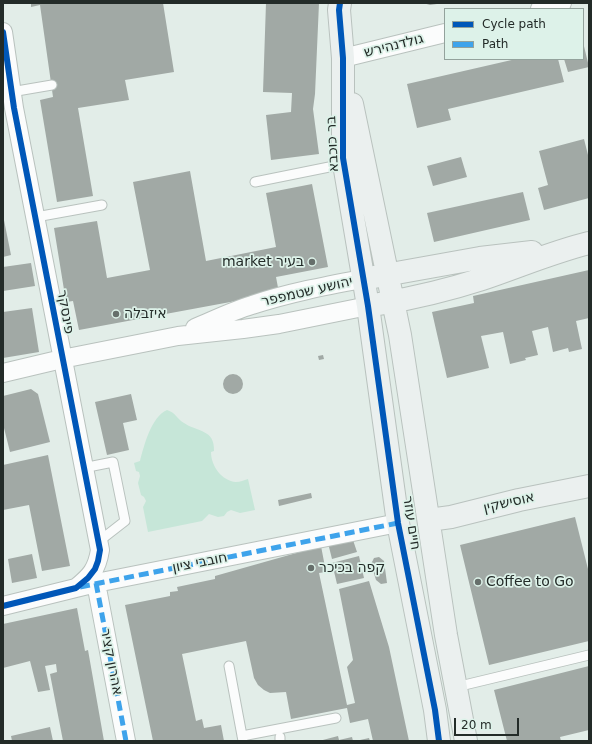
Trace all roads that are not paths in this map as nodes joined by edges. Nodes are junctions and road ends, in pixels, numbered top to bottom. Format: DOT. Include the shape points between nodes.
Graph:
graph roads {
  1 [pos="340,3"];
  2 [pos="562,3"];
  3 [pos="544,8"];
  4 [pos="3,32"];
  5 [pos="444,33"];
  6 [pos="343,58"];
  7 [pos="52,85"];
  8 [pos="9,103"];
  9 [pos="344,164"];
  10 [pos="256,182"];
  11 [pos="102,205"];
  12 [pos="36,217"];
  13 [pos="589,243"];
  14 [pos="561,250"];
  15 [pos="388,275"];
  16 [pos="362,279"];
  17 [pos="425,295"];
  18 [pos="393,302"];
  19 [pos="368,306"];
  20 [pos="400,335"];
  21 [pos="178,336"];
  22 [pos="62,360"];
  23 [pos="3,373"];
  24 [pos="83,468"];
  25 [pos="589,486"];
  26 [pos="429,520"];
  27 [pos="398,523"];
  28 [pos="98,542"];
  29 [pos="96,584"];
  30 [pos="76,588"];
  31 [pos="3,606"];
  32 [pos="589,655"];
  33 [pos="229,666"];
  34 [pos="456,687"];
  35 [pos="336,718"];
  36 [pos="242,738"];
  37 [pos="126,741"];
  38 [pos="439,741"];
  39 [pos="466,741"];
  1 -- 6 [label="street, בר כוכבא"];
  2 -- 3 [label="street"];
  4 -- 8 [label="street, פינסקר"];
  5 -- 6 [label="street, גולדנהירש"];
  6 -- 9 [label="street, בר כוכבא"];
  6 -- 15 [label="street, בר כוכבא"];
  7 -- 8 [label="lane"];
  8 -- 12 [label="street, פינסקר"];
  9 -- 10 [label="lane"];
  9 -- 16 [label="street, בר כוכבא"];
  11 -- 12 [label="lane"];
  12 -- 22 [label="street, פינסקר"];
  13 -- 14 [label="street, יהושע שטמפפר"];
  14 -- 15 [label="street, יהושע שטמפפר" via="480,258"];
  14 -- 17 [label="street, יהושע שטמפפר" via="484,278"];
  15 -- 16 [label="street, יהושע שטמפפר"];
  15 -- 18 [label="street, בר כוכבא"];
  16 -- 19 [label="street, בר כוכבא"];
  16 -- 21 [label="street, יהושע שטמפפר" via="250,305"];
  17 -- 18 [label="street, יהושע שטמפפר"];
  17 -- 20 [label="street" via="405,314"];
  18 -- 19 [label="street, יהושע שטמפפר"];
  18 -- 20 [label="street, חיים עוזר"];
  19 -- 21 [label="street, יהושע שטמפפר" via="265,326"];
  19 -- 27 [label="street, חיים עוזר"];
  20 -- 26 [label="street, חיים עוזר"];
  21 -- 22 [label="street, יהושע שטמפפר"];
  22 -- 23 [label="street, יהושע שטמפפר"];
  22 -- 24 [label="street, פינסקר"];
  24 -- 28 [label="street, פינסקר"];
  24 -- 28 [label="lane" via="113,462 125,521"];
  25 -- 26 [label="street, אוסישקין"];
  26 -- 34 [label="street, חיים עוזר"];
  27 -- 29 [label="street, חובבי ציון"];
  27 -- 38 [label="street, חיים עוזר"];
  28 -- 30 [label="street, פינסקר" via="100,550 95,569"];
  29 -- 30 [label="street, חובבי ציון"];
  29 -- 37 [label="street, אהרון קציר"];
  30 -- 31 [label="street, חובבי ציון"];
  32 -- 34 [label="lane"];
  33 -- 36 [label="lane"];
  34 -- 39 [label="street, חיים עוזר"];
  35 -- 36 [label="lane"];
}
